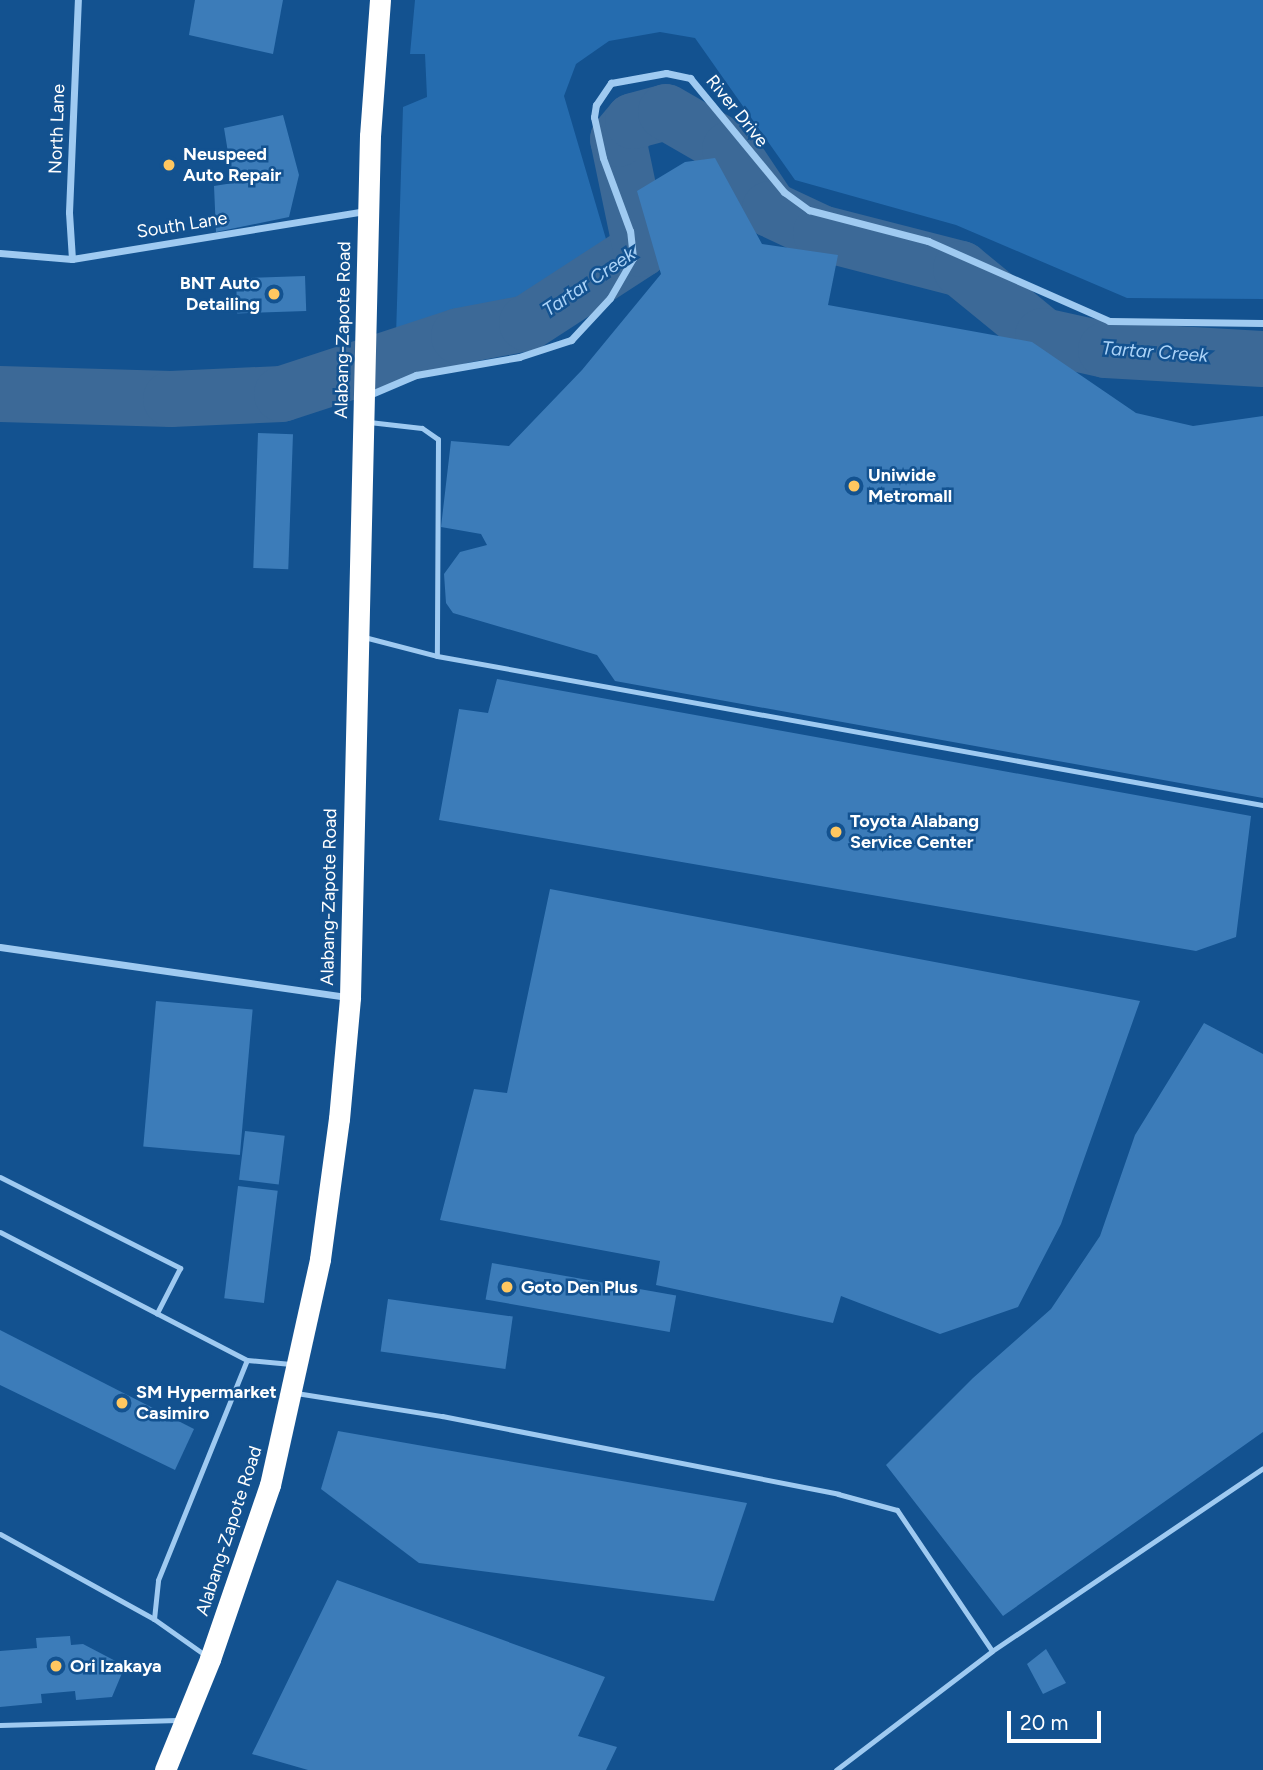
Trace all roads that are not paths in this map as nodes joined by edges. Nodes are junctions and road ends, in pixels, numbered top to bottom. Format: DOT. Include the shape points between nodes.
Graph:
graph roads {
  1 [pos="78,0"];
  2 [pos="380,0"];
  3 [pos="368,210"];
  4 [pos="0,253"];
  5 [pos="72,259"];
  6 [pos="1263,323"];
  7 [pos="365,390"];
  8 [pos="364,421"];
  9 [pos="358,636"];
  10 [pos="437,656"];
  11 [pos="1263,805"];
  12 [pos="0,947"];
  13 [pos="350,997"];
  14 [pos="0,1177"];
  15 [pos="0,1232"];
  16 [pos="157,1313"];
  17 [pos="247,1360"];
  18 [pos="300,1365"];
  19 [pos="293,1392"];
  20 [pos="1263,1468"];
  21 [pos="0,1534"];
  22 [pos="154,1619"];
  23 [pos="992,1651"];
  24 [pos="210,1659"];
  25 [pos="185,1720"];
  26 [pos="0,1725"];
  27 [pos="165,1770"];
  28 [pos="836,1770"];
  1 -- 5 [label="street, North Lane" via="69,212"];
  2 -- 3 [label="highway, Alabang-Zapote Road"];
  3 -- 5 [label="street, South Lane"];
  3 -- 7 [label="highway, Alabang-Zapote Road"];
  4 -- 5 [label="street, South Lane"];
  6 -- 7 [label="street, River Drive" via="1109,320 928,241 809,210 784,192 690,78 666,73 611,83 596,105 594,117 603,158 630,231 634,258 610,298 571,340 519,357 416,375"];
  7 -- 8 [label="highway, Alabang-Zapote Road"];
  8 -- 9 [label="highway, Alabang-Zapote Road"];
  8 -- 10 [label="lane" via="422,428 438,439"];
  9 -- 10 [label="lane"];
  9 -- 13 [label="highway, Alabang-Zapote Road"];
  10 -- 11 [label="lane"];
  12 -- 13 [label="street"];
  13 -- 18 [label="highway, Alabang-Zapote Road" via="339,1119"];
  14 -- 16 [label="lane" via="180,1268"];
  15 -- 16 [label="lane"];
  16 -- 17 [label="lane"];
  17 -- 18 [label="lane"];
  17 -- 22 [label="lane" via="158,1580"];
  18 -- 19 [label="highway, Alabang-Zapote Road"];
  19 -- 23 [label="lane" via="838,1494 897,1510"];
  19 -- 24 [label="highway, Alabang-Zapote Road" via="270,1485"];
  20 -- 23 [label="lane"];
  21 -- 22 [label="lane"];
  22 -- 24 [label="lane"];
  23 -- 28 [label="lane"];
  24 -- 25 [label="highway, Alabang-Zapote Road"];
  25 -- 26 [label="lane"];
  25 -- 27 [label="highway, Alabang-Zapote Road"];
}
